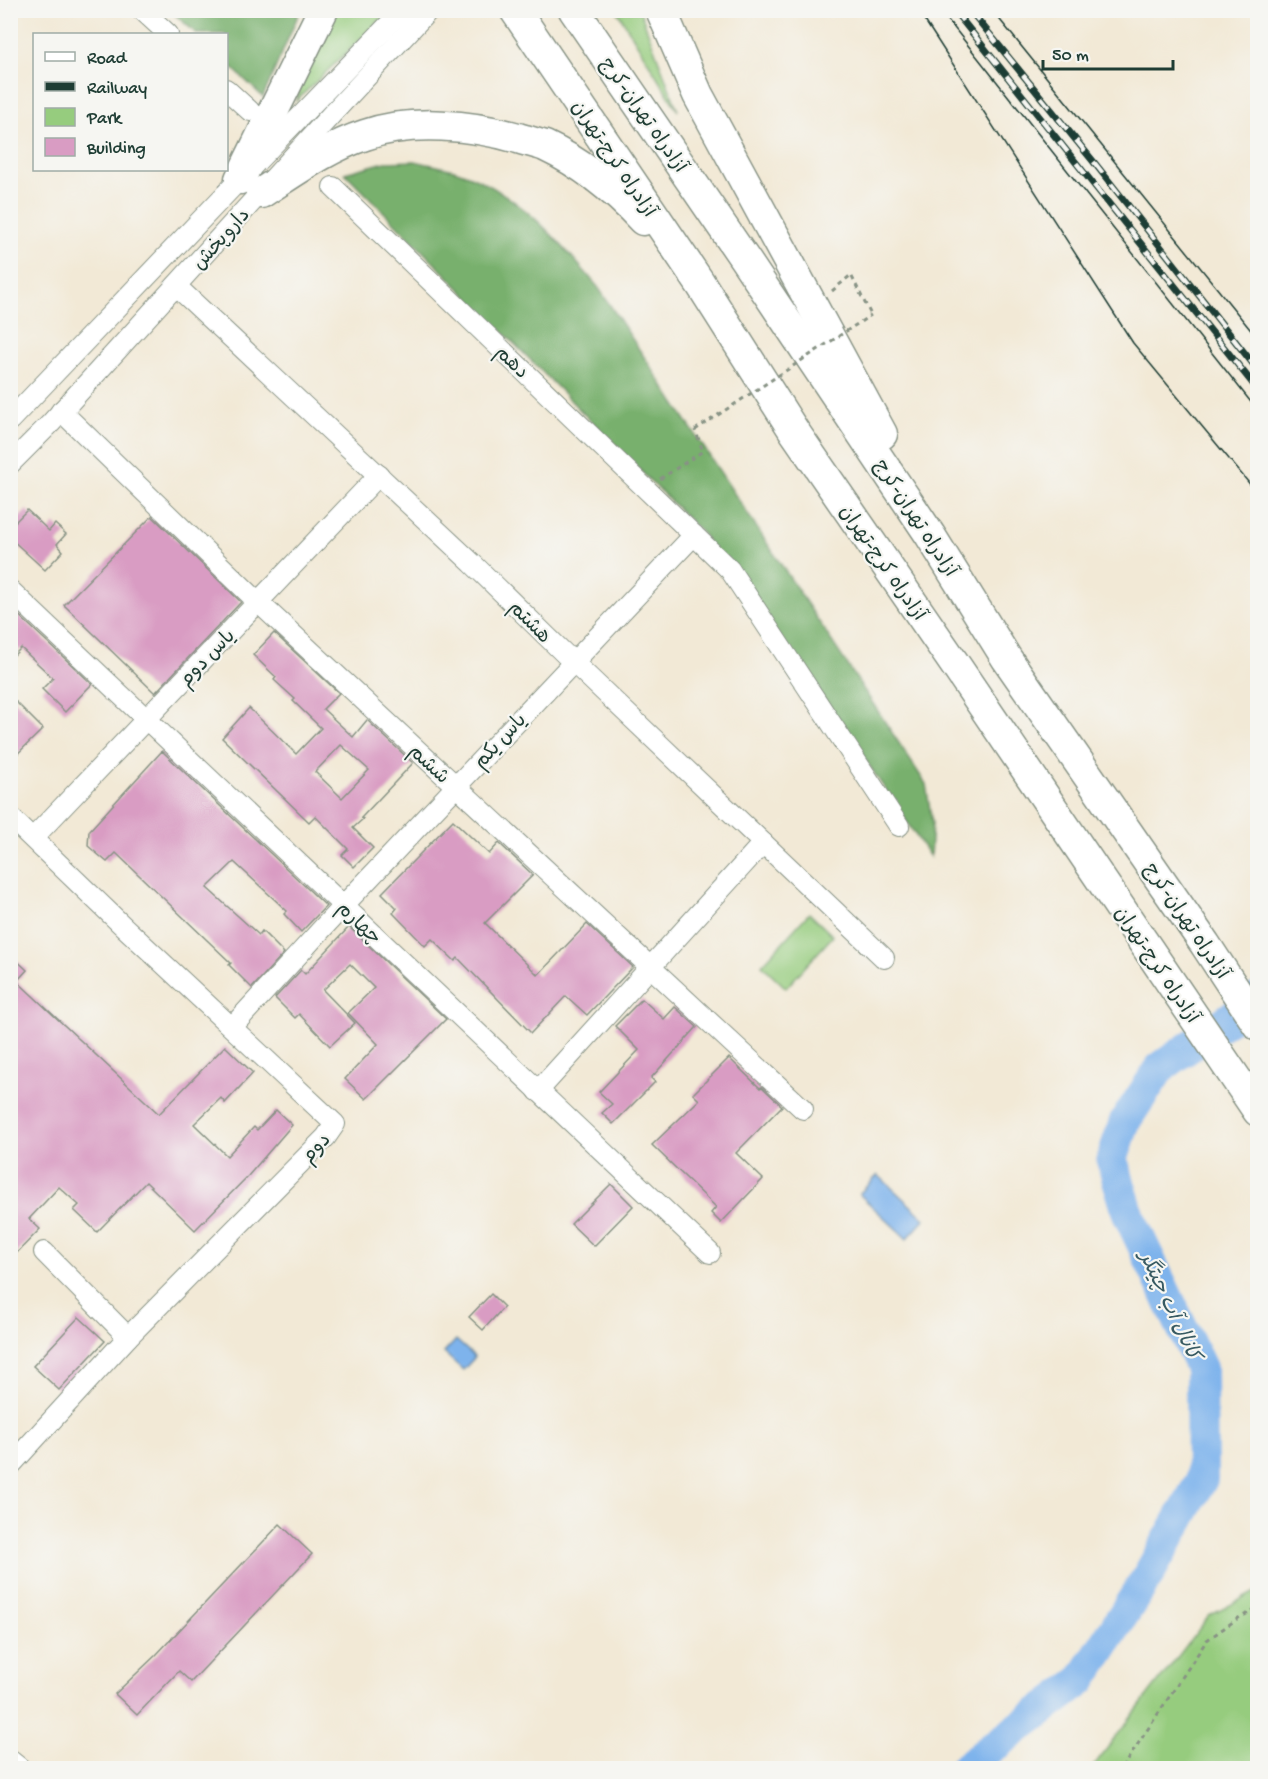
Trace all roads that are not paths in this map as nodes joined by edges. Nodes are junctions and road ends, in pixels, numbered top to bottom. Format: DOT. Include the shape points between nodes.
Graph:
graph roads {
  1 [pos="142,10"];
  2 [pos="322,10"];
  3 [pos="403,10"];
  4 [pos="429,10"];
  5 [pos="515,10"];
  6 [pos="574,10"];
  7 [pos="661,10"];
  8 [pos="167,33"];
  9 [pos="228,91"];
  10 [pos="250,111"];
  11 [pos="250,186"];
  12 [pos="333,187"];
  13 [pos="700,283"];
  14 [pos="176,286"];
  15 [pos="61,411"];
  16 [pos="10,420"];
  17 [pos="10,464"];
  18 [pos="379,476"];
  19 [pos="694,535"];
  20 [pos="930,535"];
  21 [pos="10,590"];
  22 [pos="258,602"];
  23 [pos="573,662"];
  24 [pos="146,719"];
  25 [pos="456,787"];
  26 [pos="10,817"];
  27 [pos="899,826"];
  28 [pos="33,838"];
  29 [pos="763,843"];
  30 [pos="343,906"];
  31 [pos="884,958"];
  32 [pos="650,968"];
  33 [pos="1257,1025"];
  34 [pos="232,1027"];
  35 [pos="538,1090"];
  36 [pos="802,1109"];
  37 [pos="1257,1111"];
  38 [pos="44,1252"];
  39 [pos="710,1253"];
  40 [pos="128,1337"];
  41 [pos="10,1466"];
  42 [pos="10,1760"];
  43 [pos="20,1768"];
  1 -- 8 [label="street"];
  2 -- 11 [label="highway"];
  3 -- 11 [label="street, داروپخش"];
  4 -- 11 [label="street, داروپخش"];
  5 -- 13 [label="highway, آزادراه کرج-تهران"];
  6 -- 20 [label="highway, آزادراه تهران-کرج"];
  7 -- 20 [label="highway" via="698,95 855,381"];
  9 -- 10 [label="street"];
  11 -- 13 [label="highway" via="366,134 408,127 489,130 544,146 590,173 633,209"];
  11 -- 14 [label="street, داروپخش"];
  11 -- 16 [label="street, داروپخش"];
  12 -- 19 [label="street, دهم"];
  13 -- 37 [label="highway, آزادراه کرج-تهران" via="801,441"];
  14 -- 15 [label="street, داروپخش"];
  14 -- 18 [label="street, هشتم"];
  15 -- 17 [label="street, داروپخش"];
  15 -- 22 [label="street, ششم"];
  18 -- 22 [label="street, یاس دوم"];
  18 -- 23 [label="street, هشتم"];
  19 -- 23 [label="street, یاس یکم"];
  19 -- 27 [label="street, دهم" via="730,570"];
  20 -- 33 [label="highway, آزادراه تهران-کرج" via="1007,659"];
  21 -- 24 [label="street, چهارم"];
  22 -- 24 [label="street, یاس دوم"];
  22 -- 25 [label="street, ششم"];
  23 -- 25 [label="street, یاس یکم"];
  23 -- 29 [label="street, هشتم"];
  24 -- 28 [label="street, یاس دوم"];
  24 -- 30 [label="street, چهارم"];
  25 -- 30 [label="street, یاس یکم"];
  25 -- 32 [label="street, ششم"];
  26 -- 28 [label="street, دوم"];
  28 -- 34 [label="street, دوم"];
  29 -- 31 [label="street, هشتم"];
  29 -- 32 [label="street"];
  30 -- 34 [label="street, یاس یکم"];
  30 -- 35 [label="street, چهارم"];
  32 -- 35 [label="street"];
  32 -- 36 [label="street, ششم"];
  34 -- 40 [label="street, دوم" via="335,1124"];
  35 -- 39 [label="street, چهارم"];
  38 -- 40 [label="street"];
  40 -- 41 [label="street, دوم"];
  42 -- 43 [label="street"];
}
